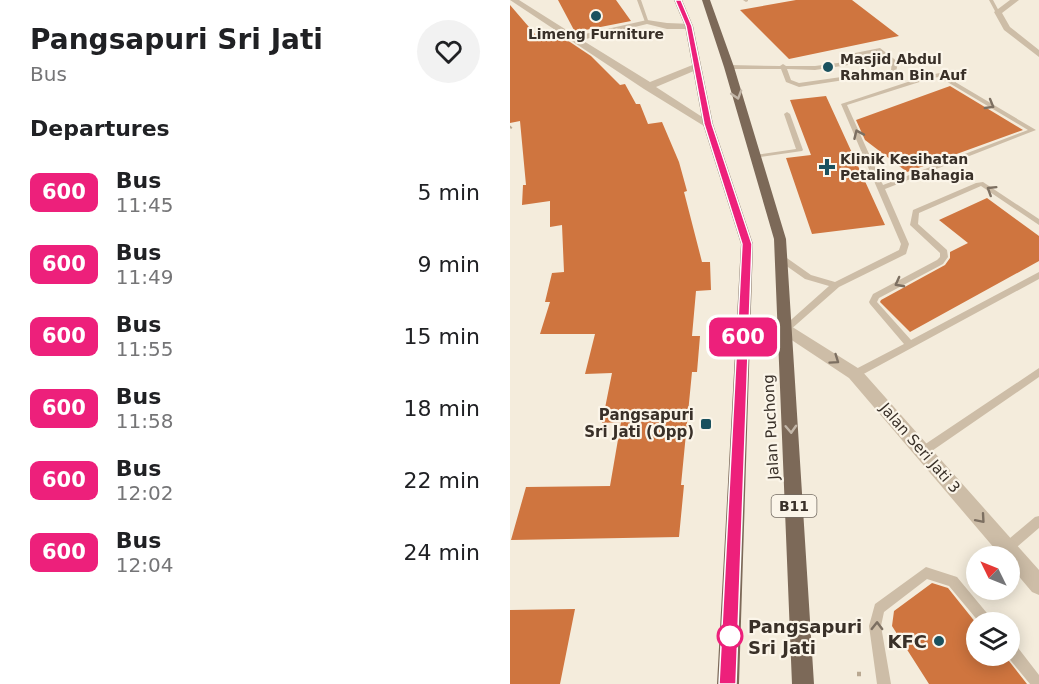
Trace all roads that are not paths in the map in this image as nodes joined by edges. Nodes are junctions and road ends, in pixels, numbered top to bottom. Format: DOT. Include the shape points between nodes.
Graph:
graph roads {
  1 [pos="514,0"];
  2 [pos="639,0"];
  3 [pos="678,0"];
  4 [pos="706,0"];
  5 [pos="991,0"];
  6 [pos="1015,0"];
  7 [pos="998,12"];
  8 [pos="647,22"];
  9 [pos="689,26"];
  10 [pos="573,39"];
  11 [pos="1039,54"];
  12 [pos="848,63"];
  13 [pos="698,66"];
  14 [pos="783,66"];
  15 [pos="729,67"];
  16 [pos="864,76"];
  17 [pos="647,87"];
  18 [pos="787,114"];
  19 [pos="708,124"];
  20 [pos="756,157"];
  21 [pos="882,188"];
  22 [pos="1039,223"];
  23 [pos="781,258"];
  24 [pos="1039,275"];
  25 [pos="836,285"];
  26 [pos="786,329"];
  27 [pos="910,345"];
  28 [pos="1039,372"];
  29 [pos="855,374"];
  30 [pos="922,452"];
  31 [pos="1039,521"];
  32 [pos="1005,546"];
  33 [pos="1009,546"];
  34 [pos="1020,563"];
  35 [pos="1039,585"];
  36 [pos="979,612"];
  37 [pos="1020,662"];
  38 [pos="728,684"];
  39 [pos="803,684"];
  40 [pos="884,684"];
  41 [pos="1038,684"];
  1 -- 10 [label="street"];
  2 -- 8 [label="lane"];
  3 -- 9 [label="main road, Jalan Puchong"];
  4 -- 15 [label="main road, Jalan Puchong / B11"];
  5 -- 7 [label="lane"];
  6 -- 7 [label="street"];
  7 -- 11 [label="street" via="1007,28"];
  8 -- 9 [label="street"];
  8 -- 10 [label="street"];
  9 -- 13 [label="main road, Jalan Puchong"];
  10 -- 17 [label="street"];
  12 -- 14 [label="lane" via="815,68"];
  12 -- 16 [label="lane"];
  12 -- 16 [label="lane" via="847,56 880,50 895,62 894,71"];
  13 -- 17 [label="street"];
  13 -- 19 [label="main road, Jalan Puchong"];
  14 -- 15 [label="lane"];
  14 -- 16 [label="lane" via="788,81 799,85"];
  15 -- 20 [label="main road, Jalan Puchong / B11, one-way"];
  17 -- 19 [label="street"];
  18 -- 20 [label="lane" via="800,150"];
  19 -- 38 [label="main road, Jalan Puchong" via="747,244"];
  20 -- 23 [label="main road, Jalan Puchong / B11" via="780,239"];
  21 -- 21 [label="lane, one-way" via="844,104 940,75 1033,130"];
  21 -- 25 [label="lane" via="905,244 903,252"];
  22 -- 27 [label="lane, one-way" via="983,184 916,212 914,225 944,252 944,257 876,296 873,302"];
  23 -- 25 [label="lane" via="808,277"];
  23 -- 26 [label="main road, Jalan Puchong / B11"];
  24 -- 27 [label="lane"];
  25 -- 26 [label="lane"];
  26 -- 29 [label="street, Jalan Seri Jati 3, one-way"];
  26 -- 39 [label="main road, Jalan Puchong / B11, one-way"];
  27 -- 29 [label="lane"];
  28 -- 30 [label="lane"];
  29 -- 30 [label="street, Jalan Seri Jati 3"];
  30 -- 32 [label="street, Jalan Seri Jati 3, one-way"];
  31 -- 33 [label="lane"];
  34 -- 35 [label="street, Jalan Seri Jati 3"];
  40 -- 36 [label="lane, one-way" via="875,626 879,608 926,573 953,581"];
  37 -- 41 [label="lane"];
}
